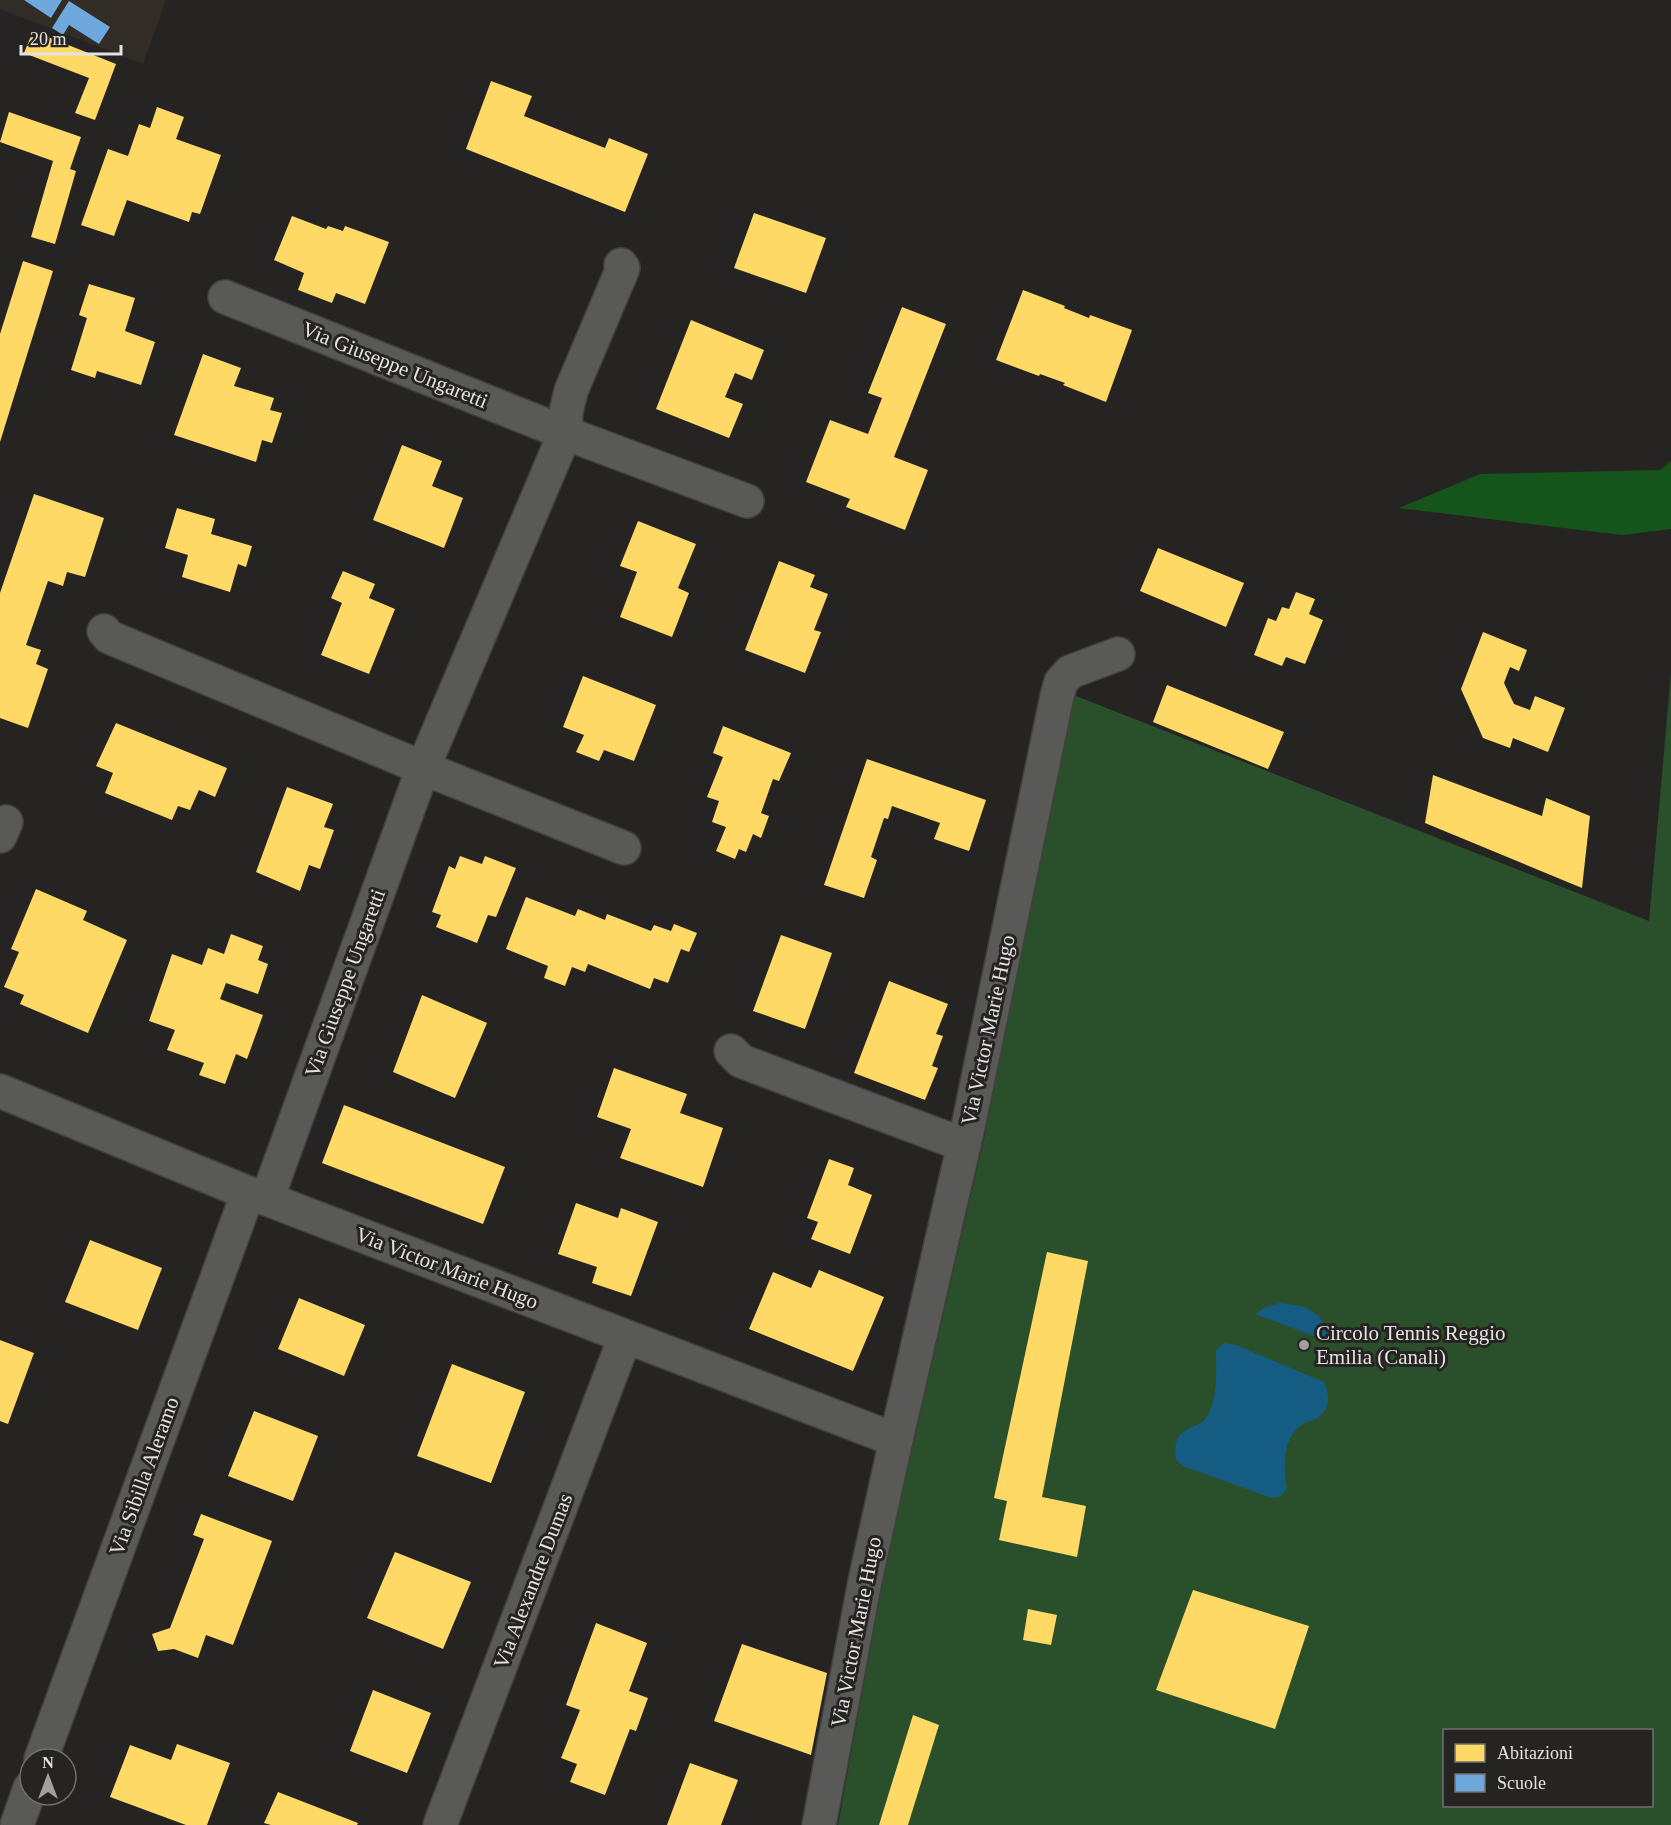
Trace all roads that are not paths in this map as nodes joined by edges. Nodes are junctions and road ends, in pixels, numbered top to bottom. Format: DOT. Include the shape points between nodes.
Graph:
graph roads {
  1 [pos="621,265"];
  2 [pos="225,297"];
  3 [pos="565,433"];
  4 [pos="747,501"];
  5 [pos="104,631"];
  6 [pos="1118,654"];
  7 [pos="423,768"];
  8 [pos="624,848"];
  9 [pos="731,1051"];
  10 [pos="0,1091"];
  11 [pos="964,1145"];
  12 [pos="257,1196"];
  13 [pos="625,1337"];
  14 [pos="896,1440"];
  15 [pos="46,1747"];
  16 [pos="23,1807"];
  17 [pos="17,1825"];
  18 [pos="441,1825"];
  19 [pos="819,1825"];
  1 -- 3 [label="street, Via Giuseppe Ungaretti" via="571,390"];
  2 -- 3 [label="street, Via Giuseppe Ungaretti"];
  3 -- 4 [label="street, Via Giuseppe Ungaretti"];
  3 -- 7 [label="street, Via Giuseppe Ungaretti"];
  5 -- 7 [label="street" via="109,638"];
  6 -- 11 [label="street, Via Victor Marie Hugo" via="1070,672 1061,682"];
  7 -- 8 [label="street"];
  7 -- 12 [label="street, Via Giuseppe Ungaretti"];
  9 -- 11 [label="street" via="741,1060"];
  10 -- 12 [label="street, Via Victor Marie Hugo"];
  11 -- 14 [label="street, Via Victor Marie Hugo"];
  12 -- 13 [label="street, Via Victor Marie Hugo"];
  12 -- 15 [label="street, Via Sibilla Aleramo"];
  13 -- 14 [label="street, Via Victor Marie Hugo"];
  13 -- 18 [label="street, Via Alexandre Dumas"];
  14 -- 19 [label="street, Via Victor Marie Hugo"];
  16 -- 17 [label="street"];
}
